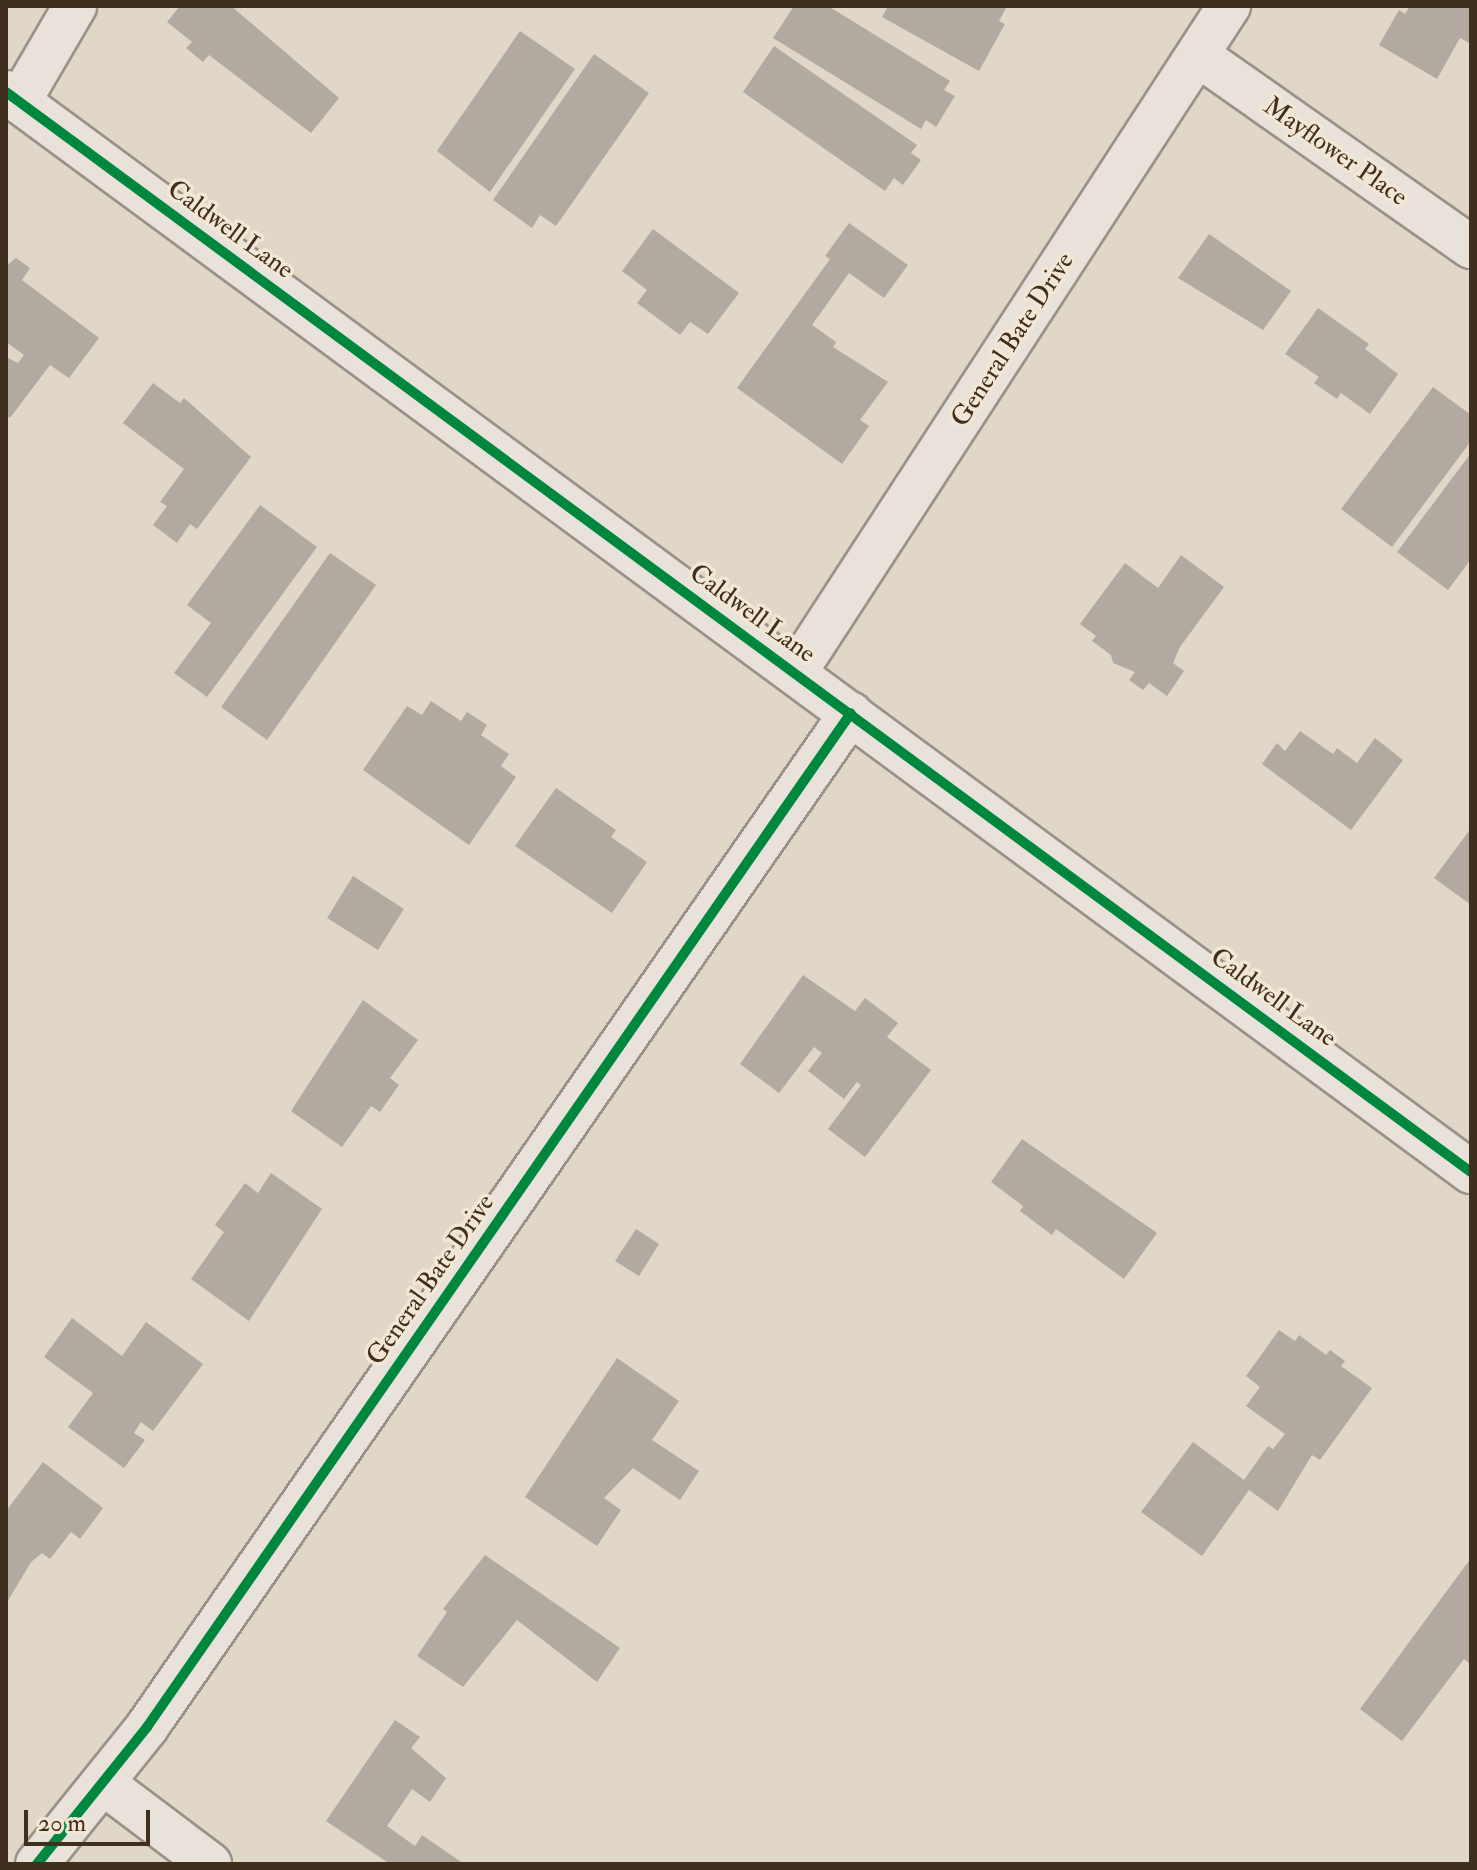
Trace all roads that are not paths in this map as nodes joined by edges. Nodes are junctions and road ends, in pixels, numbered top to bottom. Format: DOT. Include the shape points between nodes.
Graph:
graph roads {
  1 [pos="75,6"];
  2 [pos="1229,6"];
  3 [pos="1199,56"];
  4 [pos="13,97"];
  5 [pos="1471,247"];
  6 [pos="795,673"];
  7 [pos="851,713"];
  8 [pos="1471,1172"];
  9 [pos="104,1784"];
  10 [pos="37,1864"];
  11 [pos="210,1864"];
  1 -- 4 [label="street"];
  2 -- 3 [label="street, General Bate Drive"];
  3 -- 5 [label="street, Mayflower Place"];
  3 -- 6 [label="street, General Bate Drive"];
  4 -- 6 [label="street, Caldwell Lane"];
  6 -- 7 [label="street, Caldwell Lane"];
  7 -- 8 [label="street, Caldwell Lane"];
  7 -- 9 [label="street, General Bate Drive"];
  9 -- 10 [label="street, General Bate Drive"];
  9 -- 11 [label="street"];
}
